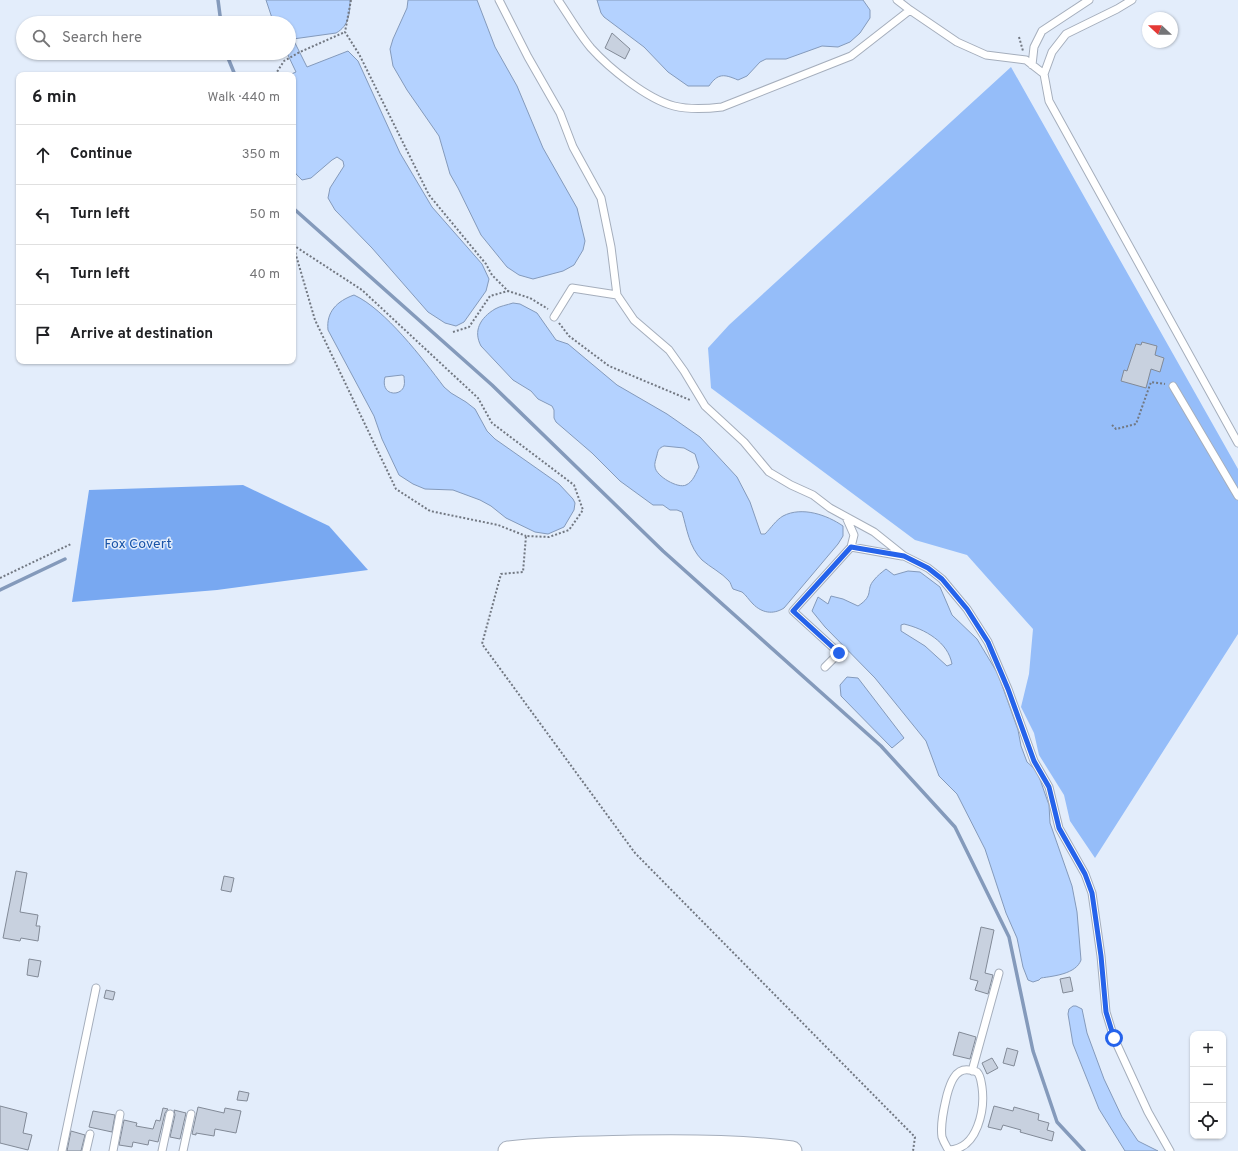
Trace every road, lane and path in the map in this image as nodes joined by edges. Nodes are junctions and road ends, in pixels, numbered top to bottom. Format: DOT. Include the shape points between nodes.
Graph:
graph roads {
  1 [pos="351,0"];
  2 [pos="499,0"];
  3 [pos="558,0"];
  4 [pos="897,0"];
  5 [pos="1089,0"];
  6 [pos="1122,0"];
  7 [pos="1132,0"];
  8 [pos="1117,9"];
  9 [pos="910,10"];
  10 [pos="345,32"];
  11 [pos="1019,37"];
  12 [pos="296,54"];
  13 [pos="286,60"];
  14 [pos="1029,62"];
  15 [pos="277,72"];
  16 [pos="1044,74"];
  17 [pos="296,247"];
  18 [pos="296,255"];
  19 [pos="508,291"];
  20 [pos="617,295"];
  21 [pos="554,317"];
  22 [pos="453,332"];
  23 [pos="1173,386"];
  24 [pos="705,406"];
  25 [pos="1112,425"];
  26 [pos="1238,443"];
  27 [pos="1238,496"];
  28 [pos="846,517"];
  29 [pos="526,536"];
  30 [pos="71,544"];
  31 [pos="851,547"];
  32 [pos="904,556"];
  33 [pos="0,578"];
  34 [pos="825,667"];
  35 [pos="999,973"];
  36 [pos="96,988"];
  37 [pos="972,1070"];
  38 [pos="120,1114"];
  39 [pos="170,1114"];
  40 [pos="191,1114"];
  41 [pos="90,1134"];
  42 [pos="62,1151"];
  43 [pos="86,1151"];
  44 [pos="113,1151"];
  45 [pos="162,1151"];
  46 [pos="183,1151"];
  47 [pos="508,1151"];
  48 [pos="792,1151"];
  49 [pos="913,1151"];
  50 [pos="949,1151"];
  51 [pos="1170,1151"];
  1 -- 10 [label="path"];
  2 -- 20 [label="lane" via="560,113 574,147 601,198"];
  3 -- 9 [label="lane" via="591,48 616,71 649,96 673,106 701,110 722,107 851,56"];
  4 -- 9 [label="lane"];
  5 -- 14 [label="lane" via="1042,31"];
  6 -- 8 [label="lane"];
  7 -- 8 [label="lane"];
  8 -- 16 [label="lane" via="1066,34 1052,52"];
  9 -- 14 [label="lane" via="957,42 986,55"];
  10 -- 12 [label="path"];
  10 -- 19 [label="path" via="359,54 429,195 486,264 492,275"];
  11 -- 14 [label="path"];
  13 -- 15 [label="path"];
  14 -- 16 [label="lane"];
  16 -- 26 [label="lane" via="1049,102"];
  17 -- 29 [label="path" via="362,290 478,398 492,423 574,485 583,510 569,530 548,537"];
  18 -- 29 [label="path" via="315,320 396,489 430,511 498,525"];
  19 -- 21 [label="path" via="530,298 550,310"];
  19 -- 22 [label="path" via="490,296 469,327"];
  20 -- 21 [label="lane" via="572,288"];
  20 -- 24 [label="lane" via="634,320 669,350"];
  21 -- 24 [label="path" via="568,336 609,366"];
  23 -- 25 [label="path" via="1151,382 1136,424 1116,429"];
  23 -- 27 [label="lane"];
  24 -- 28 [label="lane" via="744,442 770,472 813,495"];
  28 -- 31 [label="lane" via="854,535"];
  28 -- 32 [label="lane" via="874,532"];
  29 -- 49 [label="path" via="523,572 501,574 482,644 635,853 915,1136"];
  30 -- 33 [label="path"];
  31 -- 32 [label="lane"];
  31 -- 34 [label="lane" via="793,611 839,653"];
  32 -- 51 [label="lane" via="928,568 942,579 967,609 988,642 1034,761 1049,787 1059,828 1085,874 1092,893 1106,1012 1114,1038 1148,1112"];
  35 -- 37 [label="lane"];
  36 -- 42 [label="lane"];
  37 -- 50 [label="lane" via="960,1071 949,1089 942,1137"];
  37 -- 50 [label="lane" via="978,1072 981,1080 983,1100 978,1125 968,1142"];
  38 -- 44 [label="lane"];
  39 -- 45 [label="lane"];
  40 -- 46 [label="lane"];
  41 -- 43 [label="lane"];
  47 -- 48 [label="main road" via="563,1146 673,1144"];
}
